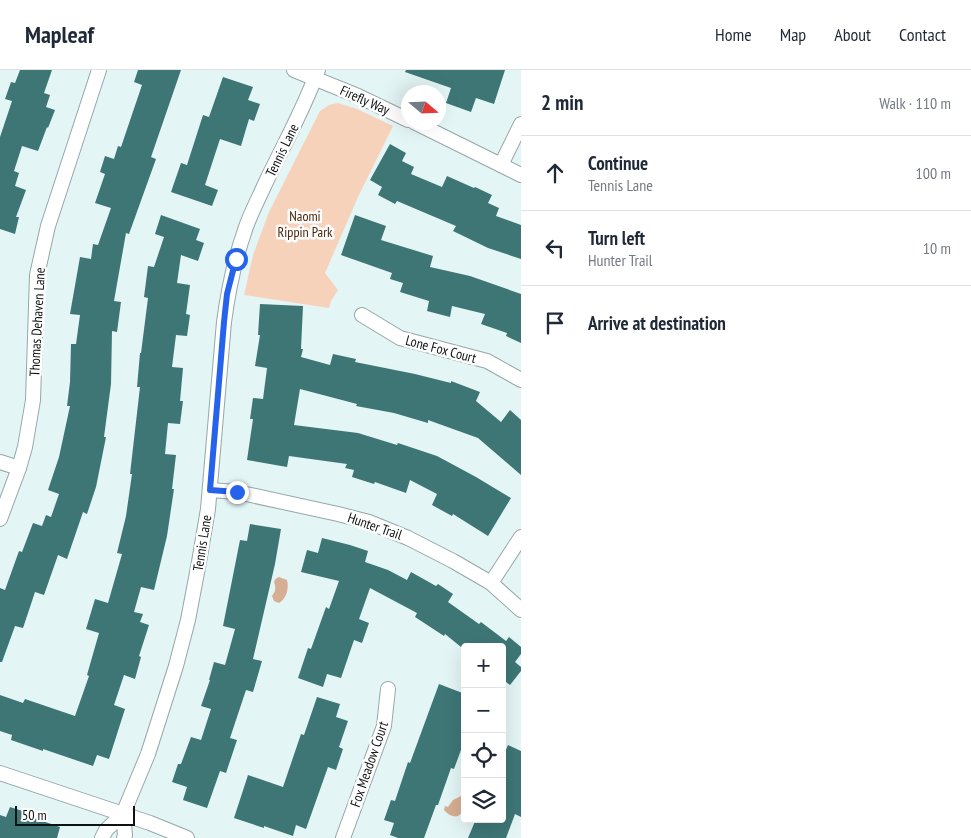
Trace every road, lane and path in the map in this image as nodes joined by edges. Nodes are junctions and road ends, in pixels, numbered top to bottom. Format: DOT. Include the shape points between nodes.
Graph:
graph roads {
  1 [pos="99,70"];
  2 [pos="294,70"];
  3 [pos="317,74"];
  4 [pos="401,116"];
  5 [pos="521,124"];
  6 [pos="430,130"];
  7 [pos="501,165"];
  8 [pos="521,175"];
  9 [pos="362,315"];
  10 [pos="521,380"];
  11 [pos="0,462"];
  12 [pos="19,468"];
  13 [pos="210,490"];
  14 [pos="0,519"];
  15 [pos="521,537"];
  16 [pos="491,583"];
  17 [pos="521,610"];
  18 [pos="388,689"];
  19 [pos="0,773"];
  20 [pos="123,814"];
  21 [pos="102,838"];
  22 [pos="124,838"];
  23 [pos="187,838"];
  24 [pos="343,838"];
  1 -- 12 [label="street, Thomas Dehaven Lane" via="48,226 37,275 33,400"];
  2 -- 3 [label="street, Firefly Way"];
  3 -- 4 [label="street, Firefly Way"];
  3 -- 13 [label="street, Tennis Lane" via="256,204 236,259 227,294"];
  5 -- 7 [label="street"];
  6 -- 7 [label="street"];
  7 -- 8 [label="street"];
  9 -- 10 [label="street, Lone Fox Court" via="400,338 487,361"];
  11 -- 12 [label="street"];
  12 -- 14 [label="street, Thomas Dehaven Lane"];
  13 -- 16 [label="street, Hunter Trail" via="237,492 369,522 408,538"];
  13 -- 20 [label="street, Tennis Lane" via="200,562 176,666 148,754"];
  15 -- 16 [label="street"];
  16 -- 17 [label="street, Hunter Trail"];
  18 -- 24 [label="street, Fox Meadow Court" via="384,726"];
  19 -- 20 [label="street"];
  20 -- 21 [label="street, Tennis Lane"];
  20 -- 22 [label="street, Tennis Lane"];
  20 -- 23 [label="street"];
}
